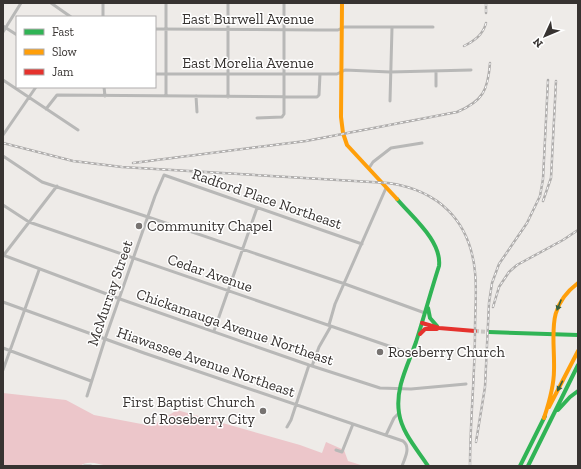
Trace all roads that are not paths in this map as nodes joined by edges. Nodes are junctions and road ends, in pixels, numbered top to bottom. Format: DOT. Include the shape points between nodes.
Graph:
graph roads {
  1 [pos="21,3"];
  2 [pos="51,3"];
  3 [pos="103,3"];
  4 [pos="166,3"];
  5 [pos="228,3"];
  6 [pos="284,3"];
  7 [pos="342,3"];
  8 [pos="70,16"];
  9 [pos="103,16"];
  10 [pos="4,27"];
  11 [pos="433,27"];
  12 [pos="341,28"];
  13 [pos="392,28"];
  14 [pos="228,29"];
  15 [pos="156,30"];
  16 [pos="166,30"];
  17 [pos="285,30"];
  18 [pos="3,32"];
  19 [pos="16,34"];
  20 [pos="471,70"];
  21 [pos="436,71"];
  22 [pos="341,72"];
  23 [pos="390,72"];
  24 [pos="156,74"];
  25 [pos="166,74"];
  26 [pos="228,74"];
  27 [pos="284,74"];
  28 [pos="320,74"];
  29 [pos="3,80"];
  30 [pos="436,86"];
  31 [pos="35,88"];
  32 [pos="104,88"];
  33 [pos="105,96"];
  34 [pos="166,96"];
  35 [pos="196,96"];
  36 [pos="28,97"];
  37 [pos="228,97"];
  38 [pos="285,97"];
  39 [pos="390,101"];
  40 [pos="46,109"];
  41 [pos="197,112"];
  42 [pos="257,118"];
  43 [pos="78,130"];
  44 [pos="3,134"];
  45 [pos="422,143"];
  46 [pos="3,156"];
  47 [pos="370,168"];
  48 [pos="164,175"];
  49 [pos="57,186"];
  50 [pos="386,188"];
  51 [pos="3,205"];
  52 [pos="257,208"];
  53 [pos="148,217"];
  54 [pos="29,222"];
  55 [pos="362,244"];
  56 [pos="242,249"];
  57 [pos="3,256"];
  58 [pos="134,258"];
  59 [pos="40,270"];
  60 [pos="578,283"];
  61 [pos="345,284"];
  62 [pos="228,291"];
  63 [pos="120,299"];
  64 [pos="3,302"];
  65 [pos="427,305"];
  66 [pos="25,310"];
  67 [pos="425,313"];
  68 [pos="422,323"];
  69 [pos="330,326"];
  70 [pos="440,328"];
  71 [pos="214,331"];
  72 [pos="475,331"];
  73 [pos="489,332"];
  74 [pos="553,335"];
  75 [pos="418,336"];
  76 [pos="578,336"];
  77 [pos="105,339"];
  78 [pos="3,348"];
  79 [pos="10,351"];
  80 [pos="578,351"];
  81 [pos="412,354"];
  82 [pos="578,365"];
  83 [pos="311,366"];
  84 [pos="3,370"];
  85 [pos="91,381"];
  86 [pos="466,384"];
  87 [pos="400,389"];
  88 [pos="578,391"];
  89 [pos="87,396"];
  90 [pos="296,404"];
  91 [pos="399,413"];
  92 [pos="544,418"];
  93 [pos="550,421"];
  94 [pos="354,424"];
  95 [pos="287,427"];
  96 [pos="386,435"];
  97 [pos="336,450"];
  98 [pos="84,466"];
  99 [pos="92,466"];
  100 [pos="402,466"];
  101 [pos="428,466"];
  102 [pos="520,466"];
  103 [pos="528,466"];
  1 -- 10 [label="street"];
  2 -- 8 [label="street"];
  3 -- 9 [label="street"];
  4 -- 16 [label="street"];
  5 -- 14 [label="street"];
  6 -- 17 [label="street"];
  7 -- 12 [label="main road"];
  10 -- 18 [label="street"];
  10 -- 19 [label="street"];
  11 -- 13 [label="street, East Burwell Avenue"];
  12 -- 13 [label="street, East Burwell Avenue"];
  12 -- 17 [label="street, East Burwell Avenue"];
  12 -- 22 [label="main road"];
  13 -- 23 [label="street"];
  14 -- 16 [label="street, East Burwell Avenue"];
  14 -- 17 [label="street, East Burwell Avenue"];
  14 -- 26 [label="street"];
  15 -- 16 [label="street, East Burwell Avenue"];
  16 -- 25 [label="street"];
  17 -- 27 [label="street"];
  20 -- 21 [label="street, East Morelia Avenue"];
  21 -- 23 [label="street, East Morelia Avenue"];
  21 -- 30 [label="street"];
  22 -- 23 [label="street, East Morelia Avenue"];
  22 -- 28 [label="street, East Morelia Avenue"];
  22 -- 47 [label="main road" via="343,133 347,145"];
  23 -- 39 [label="street"];
  24 -- 25 [label="street, East Morelia Avenue"];
  25 -- 26 [label="street, East Morelia Avenue"];
  25 -- 34 [label="street"];
  26 -- 27 [label="street, East Morelia Avenue"];
  26 -- 37 [label="street"];
  27 -- 28 [label="street, East Morelia Avenue"];
  27 -- 38 [label="street"];
  28 -- 38 [label="street" via="319,96"];
  29 -- 36 [label="street"];
  31 -- 36 [label="street"];
  32 -- 33 [label="street"];
  33 -- 34 [label="street"];
  33 -- 40 [label="street" via="56,95"];
  34 -- 35 [label="street"];
  35 -- 37 [label="street"];
  35 -- 41 [label="street"];
  36 -- 40 [label="street"];
  36 -- 44 [label="street"];
  37 -- 38 [label="street"];
  38 -- 42 [label="street" via="282,117"];
  40 -- 43 [label="street"];
  45 -- 47 [label="street" via="390,148 373,162"];
  46 -- 49 [label="street" via="42,182"];
  47 -- 50 [label="main road"];
  48 -- 52 [label="street, Radford Place Northeast"];
  48 -- 53 [label="street, McMurray Street"];
  49 -- 53 [label="street"];
  49 -- 54 [label="street"];
  50 -- 55 [label="street"];
  50 -- 65 [label="main road" via="430,237 438,251 440,262"];
  51 -- 54 [label="street, Cedar Avenue"];
  52 -- 55 [label="street, Radford Place Northeast"];
  52 -- 56 [label="street"];
  53 -- 56 [label="street"];
  53 -- 58 [label="street, McMurray Street"];
  54 -- 57 [label="street"];
  54 -- 58 [label="street, Cedar Avenue"];
  55 -- 61 [label="street"];
  56 -- 61 [label="street"];
  56 -- 62 [label="street"];
  57 -- 59 [label="street, Chickamauga Avenue Northeast"];
  58 -- 62 [label="street, Cedar Avenue"];
  58 -- 63 [label="street, McMurray Street"];
  59 -- 63 [label="street, Chickamauga Avenue Northeast"];
  59 -- 66 [label="street"];
  60 -- 74 [label="main road, one-way" via="565,293 560,302"];
  61 -- 67 [label="street"];
  61 -- 69 [label="street" via="335,304"];
  62 -- 69 [label="street, Cedar Avenue"];
  62 -- 71 [label="street"];
  63 -- 71 [label="street, Chickamauga Avenue Northeast"];
  63 -- 77 [label="street, McMurray Street"];
  64 -- 66 [label="street, Hiawassee Avenue Northeast"];
  65 -- 67 [label="main road"];
  65 -- 70 [label="main road" via="430,318"];
  66 -- 77 [label="street, Hiawassee Avenue Northeast"];
  66 -- 79 [label="street"];
  67 -- 68 [label="main road"];
  68 -- 70 [label="main road"];
  68 -- 75 [label="main road"];
  69 -- 81 [label="street, Cedar Avenue"];
  69 -- 83 [label="street"];
  70 -- 72 [label="main road"];
  70 -- 75 [label="main road" via="425,330"];
  71 -- 83 [label="street, Chickamauga Avenue Northeast"];
  73 -- 74 [label="main road"];
  74 -- 76 [label="main road"];
  74 -- 92 [label="main road" via="552,388"];
  75 -- 81 [label="main road"];
  77 -- 85 [label="street, McMurray Street"];
  77 -- 90 [label="street, Hiawassee Avenue Northeast"];
  78 -- 79 [label="street"];
  79 -- 84 [label="street"];
  79 -- 85 [label="street"];
  80 -- 92 [label="main road, one-way"];
  81 -- 87 [label="main road"];
  82 -- 93 [label="main road"];
  83 -- 87 [label="street, Chickamauga Avenue Northeast" via="380,388"];
  83 -- 90 [label="street"];
  85 -- 89 [label="street, McMurray Street"];
  86 -- 87 [label="street, Chickamauga Avenue Northeast"];
  87 -- 91 [label="main road"];
  88 -- 93 [label="main road" via="563,404"];
  90 -- 94 [label="street, Hiawassee Avenue Northeast"];
  90 -- 95 [label="street"];
  91 -- 96 [label="street"];
  91 -- 101 [label="main road" via="406,430"];
  92 -- 102 [label="main road"];
  93 -- 103 [label="main road"];
  94 -- 96 [label="street, Hiawassee Avenue Northeast"];
  94 -- 97 [label="street" via="342,452"];
  96 -- 100 [label="street, Hiawassee Avenue Northeast" via="403,441 407,446"];
  98 -- 99 [label="street"];
}
